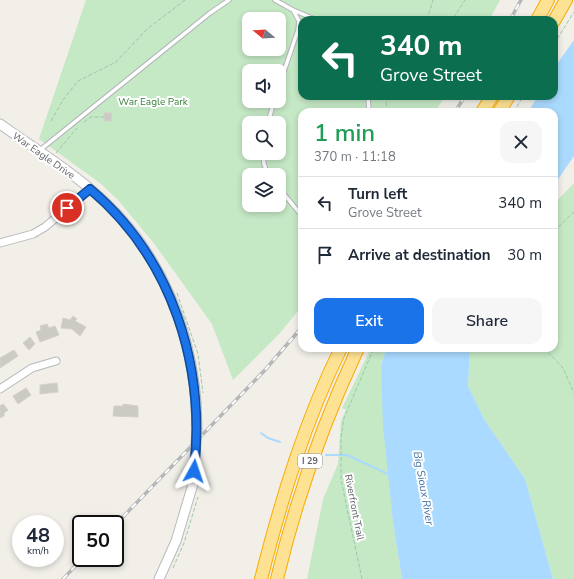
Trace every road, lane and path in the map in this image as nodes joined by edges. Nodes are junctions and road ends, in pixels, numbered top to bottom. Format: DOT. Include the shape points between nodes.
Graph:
graph roads {
  1 [pos="185,0"];
  2 [pos="229,0"];
  3 [pos="275,0"];
  4 [pos="433,0"];
  5 [pos="465,0"];
  6 [pos="548,0"];
  7 [pos="566,0"];
  8 [pos="293,10"];
  9 [pos="574,12"];
  10 [pos="307,16"];
  11 [pos="428,16"];
  12 [pos="454,16"];
  13 [pos="539,16"];
  14 [pos="557,16"];
  15 [pos="298,19"];
  16 [pos="298,30"];
  17 [pos="558,38"];
  18 [pos="286,65"];
  19 [pos="104,117"];
  20 [pos="51,121"];
  21 [pos="83,122"];
  22 [pos="0,124"];
  23 [pos="79,125"];
  24 [pos="39,151"];
  25 [pos="51,160"];
  26 [pos="90,189"];
  27 [pos="286,197"];
  28 [pos="298,211"];
  29 [pos="574,212"];
  30 [pos="558,227"];
  31 [pos="0,243"];
  32 [pos="339,352"];
  33 [pos="356,352"];
  34 [pos="372,352"];
  35 [pos="548,352"];
  36 [pos="56,361"];
  37 [pos="0,389"];
  38 [pos="574,393"];
  39 [pos="158,579"];
  40 [pos="261,579"];
  41 [pos="277,579"];
  42 [pos="362,579"];
  1 -- 20 [label="path" via="147,29 116,62 78,81"];
  2 -- 24 [label="lane"];
  3 -- 8 [label="lane"];
  4 -- 11 [label="path"];
  5 -- 12 [label="path"];
  6 -- 13 [label="highway"];
  7 -- 14 [label="highway"];
  8 -- 10 [label="lane"];
  8 -- 15 [label="lane"];
  9 -- 17 [label="path"];
  16 -- 18 [label="lane"];
  19 -- 21 [label="path" via="91,117"];
  22 -- 24 [label="main road, War Eagle Drive"];
  23 -- 25 [label="path"];
  24 -- 25 [label="main road, War Eagle Drive"];
  25 -- 26 [label="main road, War Eagle Drive"];
  26 -- 31 [label="street" via="45,227 33,234"];
  26 -- 39 [label="main road, War Eagle Drive, bridge" via="129,228 152,261 179,317 190,355 197,430 193,484 176,541"];
  27 -- 28 [label="lane"];
  29 -- 30 [label="path"];
  32 -- 40 [label="highway, I 29" via="292,468"];
  33 -- 41 [label="highway, I 29" via="308,468 291,521"];
  34 -- 42 [label="path, Riverfront Trail" via="344,418 341,438 340,469"];
  35 -- 38 [label="path" via="563,368"];
  36 -- 37 [label="street" via="32,368"];
}
